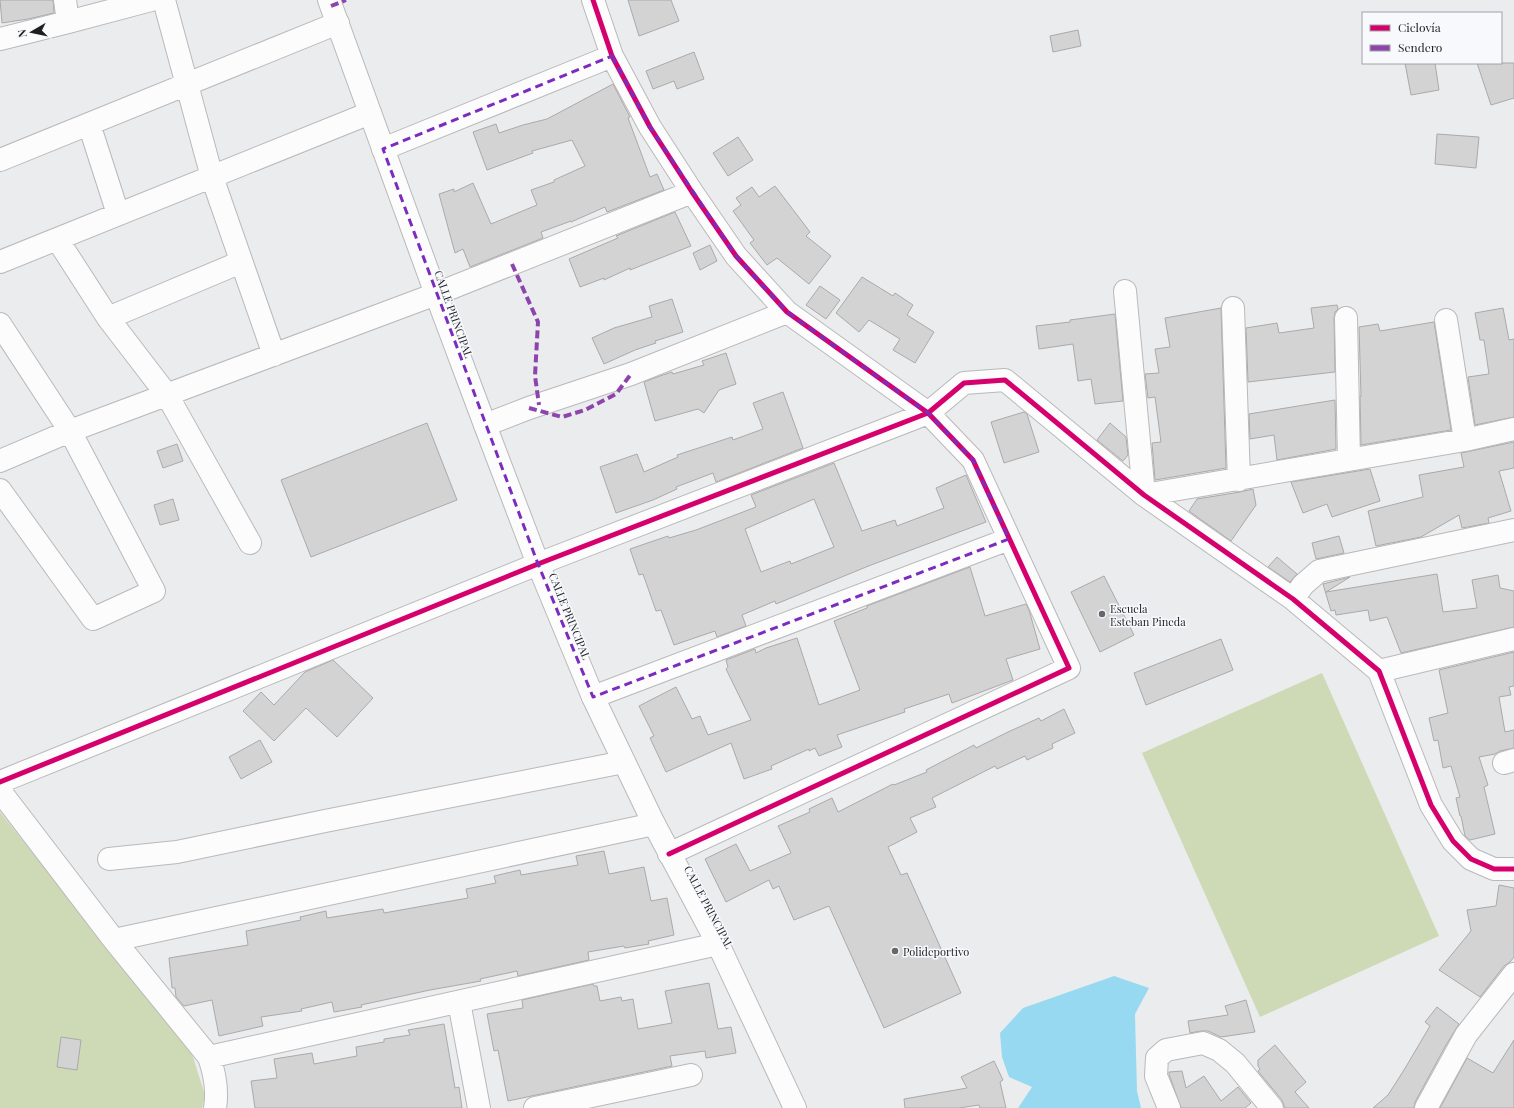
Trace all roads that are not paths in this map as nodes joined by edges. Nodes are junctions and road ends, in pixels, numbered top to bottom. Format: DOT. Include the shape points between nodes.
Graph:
graph roads {
  1 [pos="65,0"];
  2 [pos="151,0"];
  3 [pos="164,0"];
  4 [pos="329,0"];
  5 [pos="593,0"];
  6 [pos="68,22"];
  7 [pos="338,23"];
  8 [pos="0,39"];
  9 [pos="612,56"];
  10 [pos="187,84"];
  11 [pos="370,113"];
  12 [pos="89,124"];
  13 [pos="383,149"];
  14 [pos="0,160"];
  15 [pos="212,177"];
  16 [pos="692,192"];
  17 [pos="118,214"];
  18 [pos="57,239"];
  19 [pos="0,262"];
  20 [pos="241,262"];
  21 [pos="1125,291"];
  22 [pos="436,294"];
  23 [pos="1233,308"];
  24 [pos="787,312"];
  25 [pos="108,318"];
  26 [pos="1346,318"];
  27 [pos="1446,320"];
  28 [pos="0,324"];
  29 [pos="274,354"];
  30 [pos="167,395"];
  31 [pos="928,413"];
  32 [pos="485,424"];
  33 [pos="1514,429"];
  34 [pos="70,431"];
  35 [pos="1465,440"];
  36 [pos="1349,460"];
  37 [pos="0,461"];
  38 [pos="1239,480"];
  39 [pos="0,490"];
  40 [pos="1144,495"];
  41 [pos="1514,530"];
  42 [pos="1009,539"];
  43 [pos="250,543"];
  44 [pos="538,564"];
  45 [pos="1293,598"];
  46 [pos="1514,639"];
  47 [pos="1379,671"];
  48 [pos="593,698"];
  49 [pos="624,762"];
  50 [pos="0,782"];
  51 [pos="0,791"];
  52 [pos="654,824"];
  53 [pos="669,854"];
  54 [pos="109,859"];
  55 [pos="1514,869"];
  56 [pos="114,940"];
  57 [pos="718,944"];
  58 [pos="1514,974"];
  59 [pos="460,1002"];
  60 [pos="209,1057"];
  61 [pos="691,1075"];
  62 [pos="216,1108"];
  63 [pos="479,1108"];
  64 [pos="534,1108"];
  65 [pos="795,1108"];
  66 [pos="1169,1108"];
  67 [pos="1272,1108"];
  68 [pos="1426,1108"];
  1 -- 6 [label="street"];
  2 -- 6 [label="street"];
  3 -- 10 [label="street"];
  4 -- 7 [label="street, CALLE PRINCIPAL"];
  5 -- 9 [label="street"];
  6 -- 8 [label="street"];
  7 -- 10 [label="street"];
  7 -- 11 [label="street, CALLE PRINCIPAL"];
  9 -- 13 [label="street"];
  9 -- 16 [label="street" via="650,127"];
  10 -- 12 [label="street"];
  10 -- 15 [label="street"];
  11 -- 13 [label="street, CALLE PRINCIPAL"];
  11 -- 15 [label="street"];
  12 -- 14 [label="street"];
  12 -- 17 [label="street"];
  13 -- 22 [label="street, CALLE PRINCIPAL"];
  15 -- 17 [label="street"];
  15 -- 20 [label="street"];
  16 -- 22 [label="street"];
  16 -- 24 [label="street" via="736,256"];
  17 -- 18 [label="street"];
  18 -- 19 [label="street"];
  18 -- 25 [label="street"];
  20 -- 25 [label="street"];
  20 -- 29 [label="street"];
  21 -- 40 [label="street"];
  22 -- 29 [label="street"];
  22 -- 32 [label="street, CALLE PRINCIPAL"];
  23 -- 38 [label="street"];
  24 -- 31 [label="street"];
  24 -- 32 [label="street" via="631,374"];
  25 -- 30 [label="street"];
  26 -- 36 [label="street"];
  27 -- 35 [label="street"];
  28 -- 34 [label="street"];
  29 -- 30 [label="street"];
  30 -- 34 [label="street"];
  30 -- 43 [label="street"];
  31 -- 40 [label="street" via="964,384 1004,380"];
  31 -- 42 [label="street" via="973,460"];
  31 -- 44 [label="street"];
  32 -- 44 [label="street, CALLE PRINCIPAL"];
  33 -- 35 [label="street"];
  34 -- 37 [label="street"];
  34 -- 39 [label="street" via="154,591 93,619"];
  35 -- 36 [label="street"];
  36 -- 38 [label="street"];
  38 -- 40 [label="street"];
  40 -- 45 [label="street"];
  41 -- 45 [label="street" via="1319,570"];
  42 -- 48 [label="street"];
  42 -- 53 [label="street" via="1069,668"];
  44 -- 48 [label="street, CALLE PRINCIPAL"];
  44 -- 50 [label="street"];
  45 -- 47 [label="street"];
  46 -- 47 [label="street"];
  47 -- 55 [label="street" via="1431,805 1453,842 1471,859 1494,869"];
  48 -- 49 [label="street, CALLE PRINCIPAL"];
  49 -- 52 [label="street, CALLE PRINCIPAL"];
  49 -- 54 [label="street" via="177,852"];
  51 -- 56 [label="street"];
  52 -- 53 [label="street, CALLE PRINCIPAL"];
  52 -- 56 [label="street"];
  53 -- 57 [label="street, CALLE PRINCIPAL"];
  56 -- 60 [label="street"];
  57 -- 59 [label="street"];
  57 -- 65 [label="street, CALLE PRINCIPAL"];
  58 -- 68 [label="street" via="1466,1035"];
  59 -- 60 [label="street"];
  59 -- 63 [label="street"];
  60 -- 62 [label="street" via="216,1076"];
  61 -- 64 [label="street"];
  66 -- 67 [label="street" via="1156,1076 1157,1058 1166,1050 1203,1043 1219,1050 1235,1063"];
}
